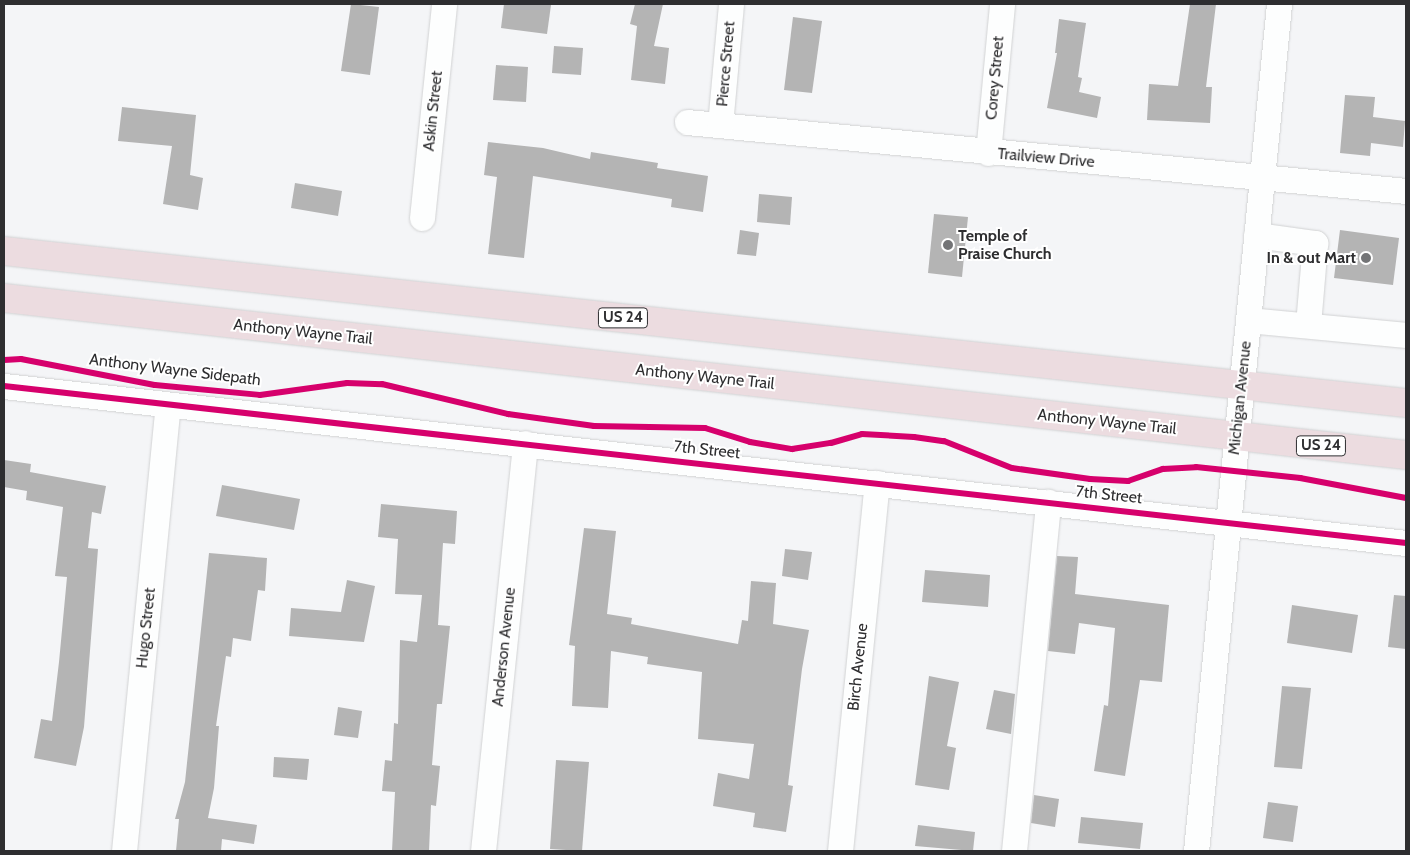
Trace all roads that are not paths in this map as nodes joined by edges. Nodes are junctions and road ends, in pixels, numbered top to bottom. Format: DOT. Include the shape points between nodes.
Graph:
graph roads {
  1 [pos="444,4"];
  2 [pos="731,4"];
  3 [pos="1002,4"];
  4 [pos="1279,4"];
  5 [pos="686,122"];
  6 [pos="720,125"];
  7 [pos="988,153"];
  8 [pos="1262,176"];
  9 [pos="1406,191"];
  10 [pos="422,218"];
  11 [pos="1256,235"];
  12 [pos="4,251"];
  13 [pos="4,298"];
  14 [pos="1248,320"];
  15 [pos="1308,325"];
  16 [pos="1406,334"];
  17 [pos="1242,385"];
  18 [pos="4,386"];
  19 [pos="1406,404"];
  20 [pos="168,405"];
  21 [pos="1236,437"];
  22 [pos="525,443"];
  23 [pos="1406,456"];
  24 [pos="877,483"];
  25 [pos="1048,502"];
  26 [pos="1228,522"];
  27 [pos="1406,543"];
  28 [pos="124,851"];
  29 [pos="483,851"];
  30 [pos="840,851"];
  31 [pos="1014,851"];
  32 [pos="1196,851"];
  1 -- 10 [label="street, Askin Street"];
  2 -- 6 [label="street, Pierce Street"];
  3 -- 7 [label="street, Corey Street"];
  4 -- 8 [label="street, Michigan Avenue"];
  5 -- 6 [label="street, Trailview Drive"];
  6 -- 7 [label="street, Trailview Drive"];
  7 -- 8 [label="street, Trailview Drive"];
  8 -- 9 [label="street, Trailview Drive"];
  8 -- 11 [label="street, Michigan Avenue"];
  11 -- 14 [label="street, Michigan Avenue"];
  11 -- 15 [label="street" via="1315,242"];
  12 -- 17 [label="highway, US 24"];
  13 -- 21 [label="highway, Anthony Wayne Trail / US 24"];
  14 -- 15 [label="street"];
  14 -- 17 [label="street, Michigan Avenue"];
  15 -- 16 [label="street"];
  17 -- 19 [label="highway, US 24"];
  17 -- 21 [label="street, Michigan Avenue"];
  18 -- 20 [label="street, 7th Street"];
  20 -- 22 [label="street, 7th Street"];
  20 -- 28 [label="street, Hugo Street"];
  21 -- 23 [label="highway, Anthony Wayne Trail / US 24"];
  21 -- 26 [label="street, Michigan Avenue"];
  22 -- 24 [label="street, 7th Street"];
  22 -- 29 [label="street, Anderson Avenue"];
  24 -- 25 [label="street, 7th Street"];
  24 -- 30 [label="street, Birch Avenue"];
  25 -- 26 [label="street, 7th Street"];
  25 -- 31 [label="street"];
  26 -- 27 [label="street, 7th Street"];
  26 -- 32 [label="street, Michigan Avenue"];
}
